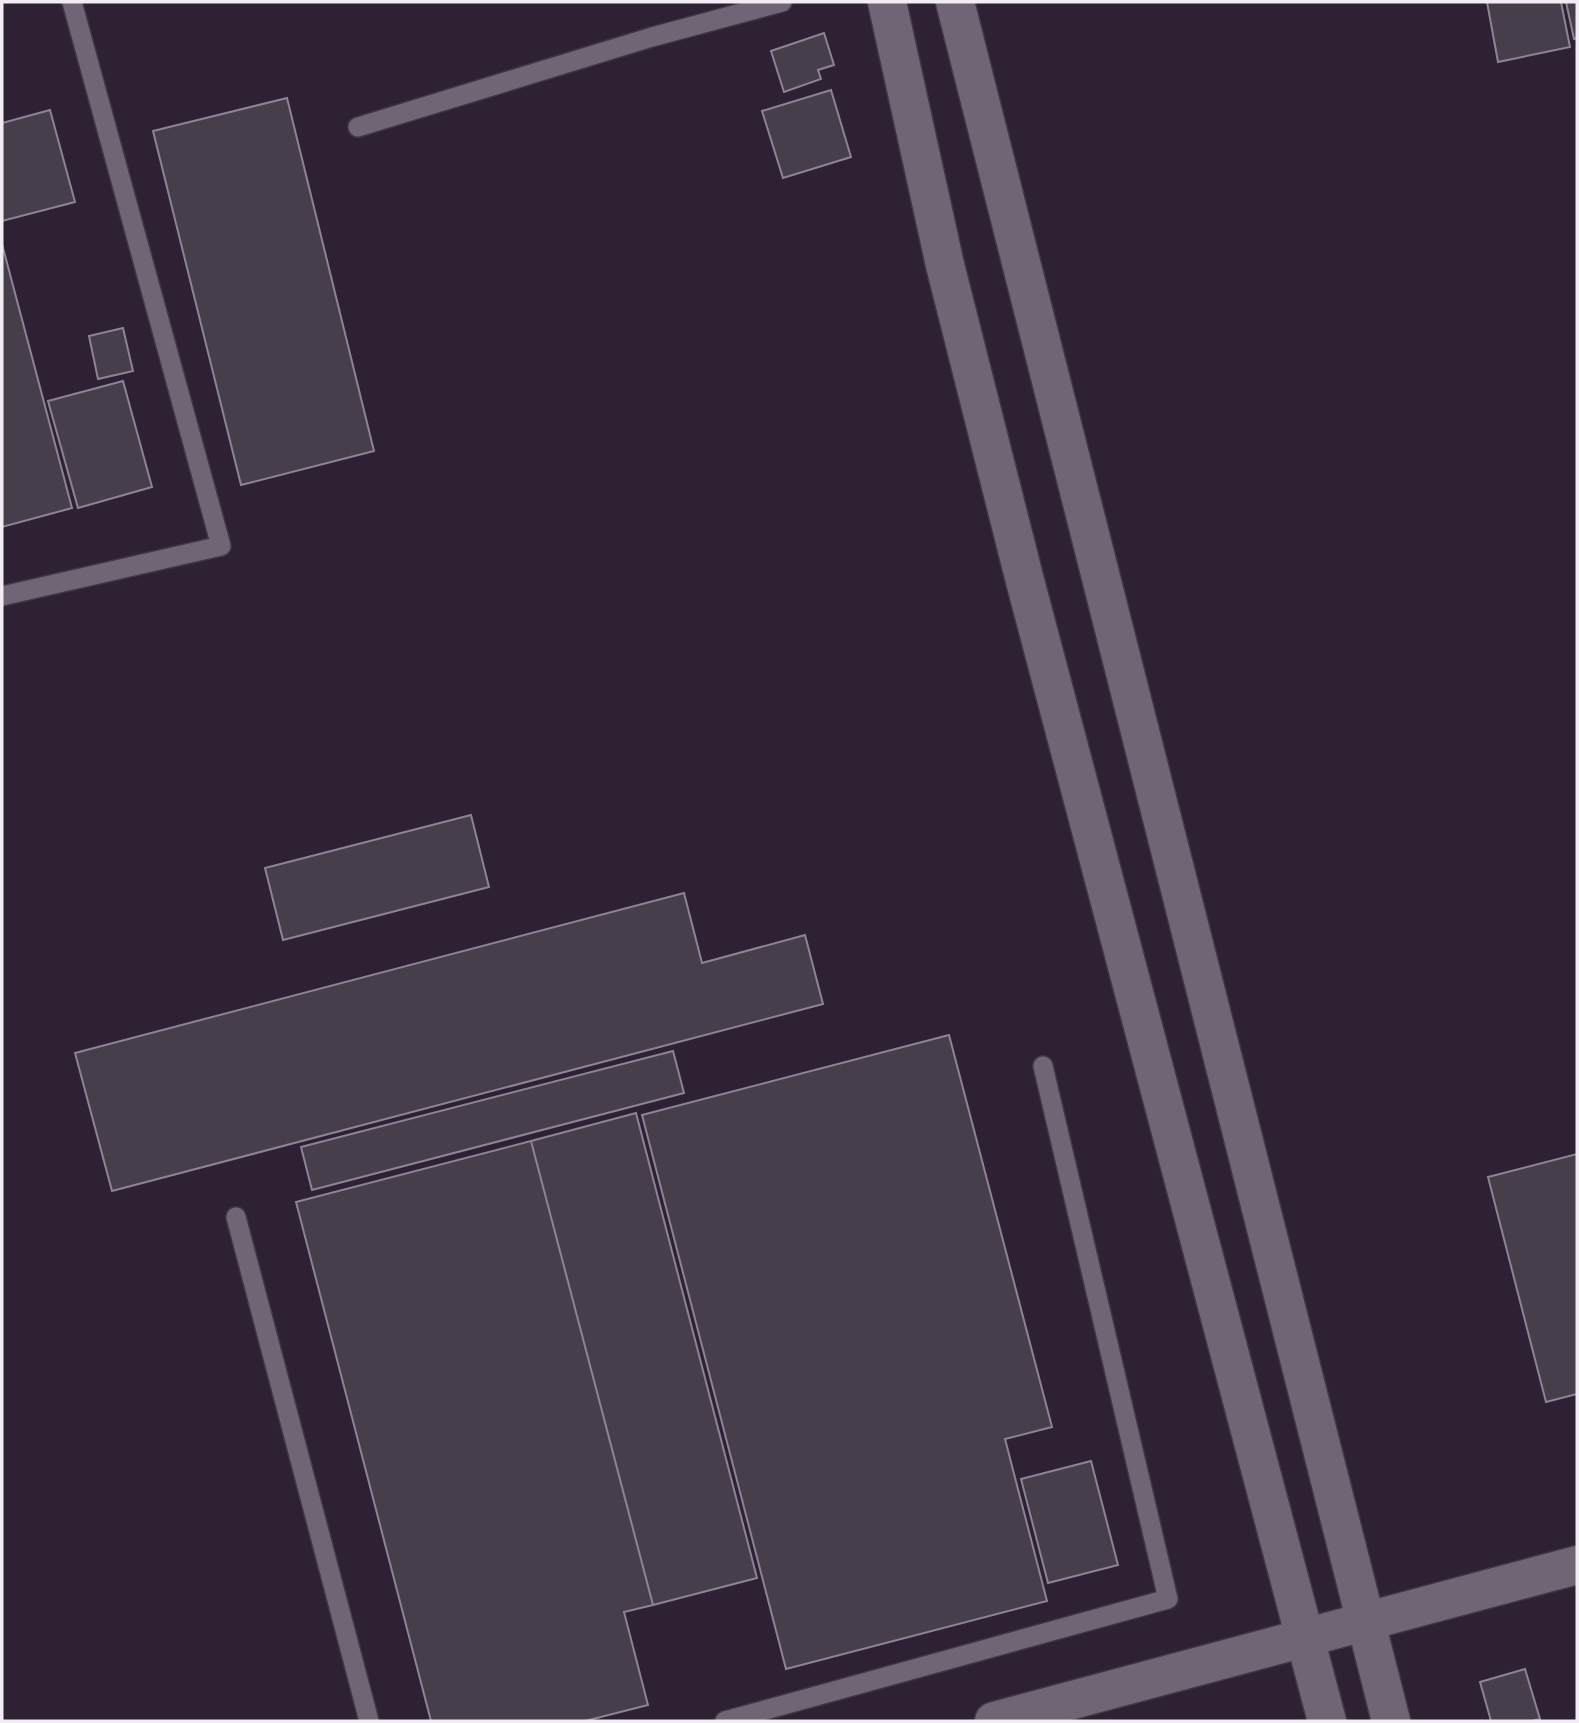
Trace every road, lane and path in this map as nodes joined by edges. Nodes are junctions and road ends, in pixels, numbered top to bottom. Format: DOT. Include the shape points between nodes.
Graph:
graph roads {
  1 [pos="72,2"];
  2 [pos="782,2"];
  3 [pos="887,2"];
  4 [pos="955,2"];
  5 [pos="358,127"];
  6 [pos="2,596"];
  7 [pos="1043,1066"];
  8 [pos="236,1216"];
  9 [pos="1577,1565"];
  10 [pos="1365,1622"];
  11 [pos="1304,1638"];
  12 [pos="369,1721"];
  13 [pos="728,1721"];
  14 [pos="994,1721"];
  15 [pos="1326,1721"];
  16 [pos="1391,1721"];
  1 -- 6 [label="lane" via="221,547"];
  2 -- 5 [label="lane"];
  3 -- 11 [label="street" via="945,265 1025,581"];
  4 -- 10 [label="street"];
  7 -- 13 [label="lane" via="1168,1600"];
  8 -- 12 [label="lane"];
  9 -- 10 [label="street"];
  10 -- 11 [label="street"];
  10 -- 16 [label="street"];
  11 -- 14 [label="street"];
  11 -- 15 [label="street"];
}
